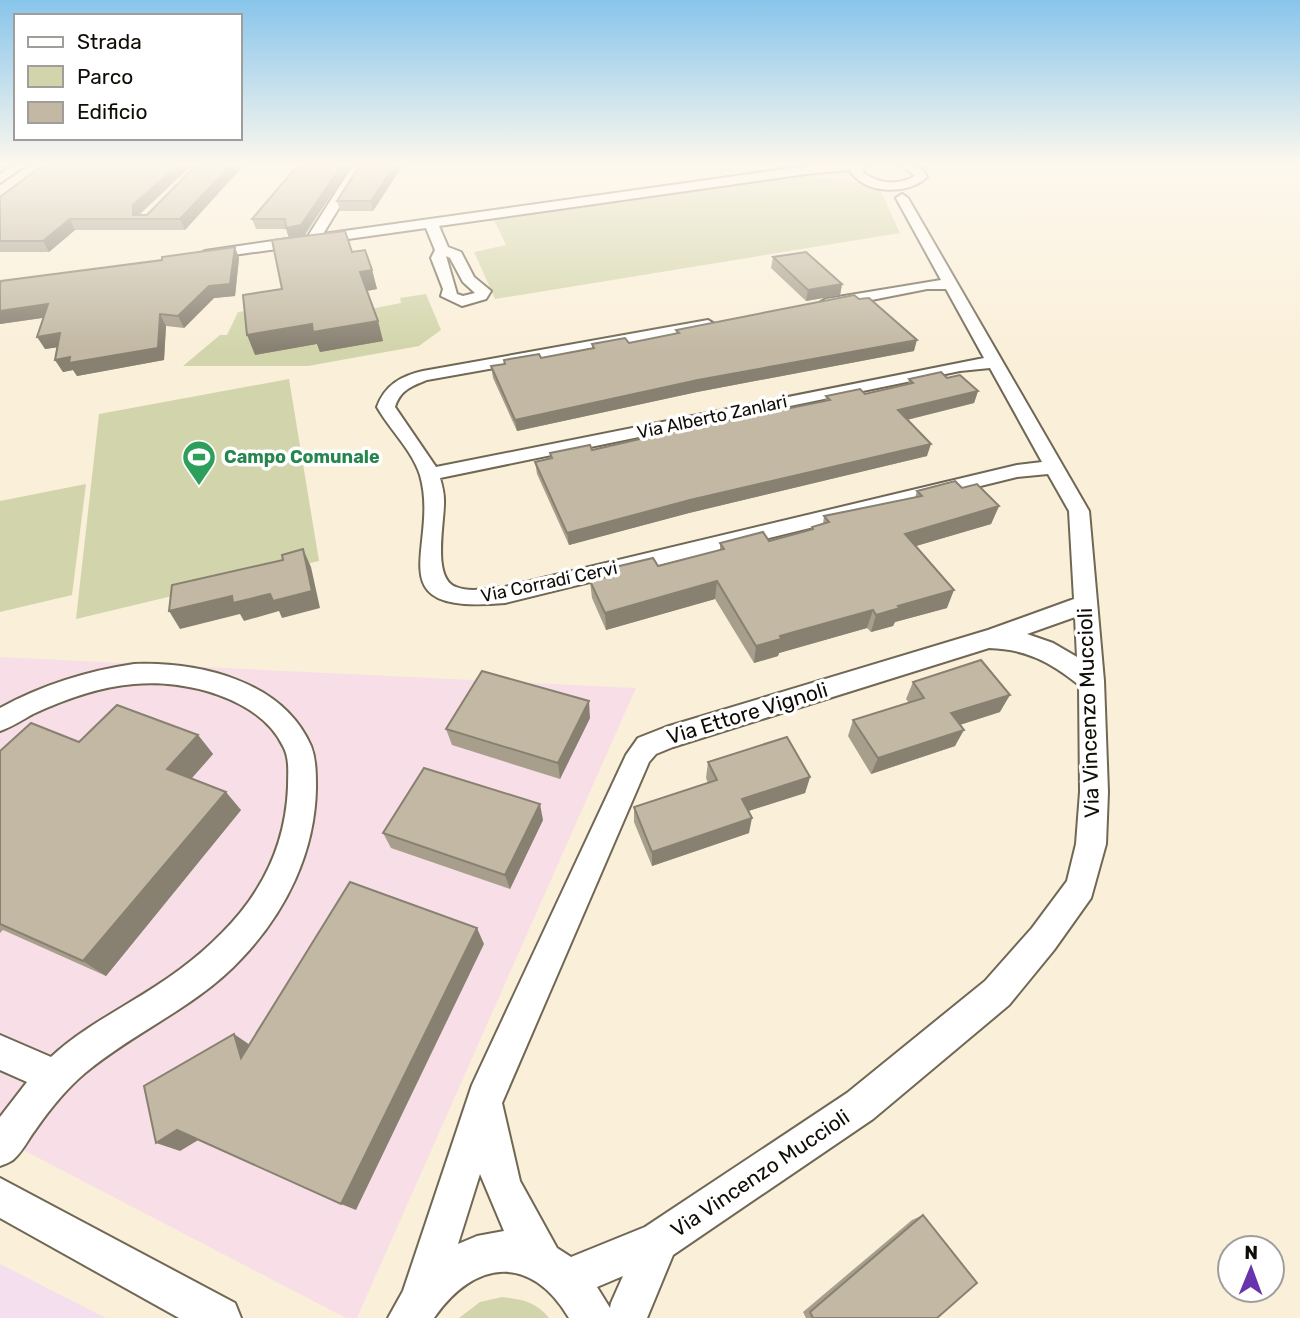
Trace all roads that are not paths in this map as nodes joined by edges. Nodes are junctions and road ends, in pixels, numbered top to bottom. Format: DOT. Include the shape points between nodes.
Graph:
graph roads {
  1 [pos="321,227"];
  2 [pos="421,227"];
  3 [pos="433,227"];
  4 [pos="918,227"];
  5 [pos="312,241"];
  6 [pos="442,250"];
  7 [pos="195,256"];
  8 [pos="950,285"];
  9 [pos="805,307"];
  10 [pos="723,322"];
  11 [pos="996,362"];
  12 [pos="1056,467"];
  13 [pos="429,474"];
  14 [pos="1085,604"];
  15 [pos="989,639"];
  16 [pos="1091,681"];
  17 [pos="0,720"];
  18 [pos="0,1052"];
  19 [pos="55,1077"];
  20 [pos="485,1098"];
  21 [pos="0,1147"];
  22 [pos="0,1198"];
  23 [pos="659,1241"];
  24 [pos="556,1268"];
  25 [pos="187,1308"];
  26 [pos="410,1311"];
  27 [pos="220,1318"];
  28 [pos="593,1318"];
  29 [pos="626,1318"];
  1 -- 5 [label="street"];
  2 -- 5 [label="street"];
  3 -- 6 [label="street"];
  4 -- 8 [label="street, Via Vincenzo Muccioli"];
  5 -- 7 [label="street"];
  8 -- 9 [label="street"];
  8 -- 11 [label="street, Via Vincenzo Muccioli"];
  10 -- 13 [label="street, Via Corradi Cervi" via="423,376 402,384 390,395 386,407"];
  11 -- 12 [label="street, Via Vincenzo Muccioli"];
  11 -- 13 [label="street, Via Alberto Zanlari"];
  12 -- 13 [label="street, Via Corradi Cervi" via="1017,471 485,599 445,591 430,576"];
  12 -- 14 [label="street, Via Vincenzo Muccioli" via="1079,511"];
  14 -- 15 [label="street"];
  14 -- 16 [label="street, Via Vincenzo Muccioli"];
  15 -- 16 [label="street, Via Ettore Vignoli" via="1012,638 1041,645"];
  15 -- 20 [label="street, Via Ettore Vignoli" via="647,746 639,755"];
  16 -- 23 [label="street, Via Vincenzo Muccioli" via="1091,844 1080,888 1043,939 997,993 860,1106"];
  17 -- 19 [label="street" via="88,682 184,675 245,694 268,711 298,748 301,767 303,799 297,835 282,875 257,918 185,987"];
  18 -- 19 [label="street"];
  19 -- 21 [label="street"];
  20 -- 24 [label="street" via="494,1165 508,1202"];
  20 -- 26 [label="street, Via Ettore Vignoli"];
  22 -- 25 [label="street"];
  23 -- 24 [label="street, Via Vincenzo Muccioli"];
  23 -- 29 [label="street, Via Vincenzo Muccioli"];
  24 -- 26 [label="street" via="515,1250 472,1258 438,1280"];
  24 -- 28 [label="street" via="583,1297"];
  25 -- 27 [label="street"];
}
